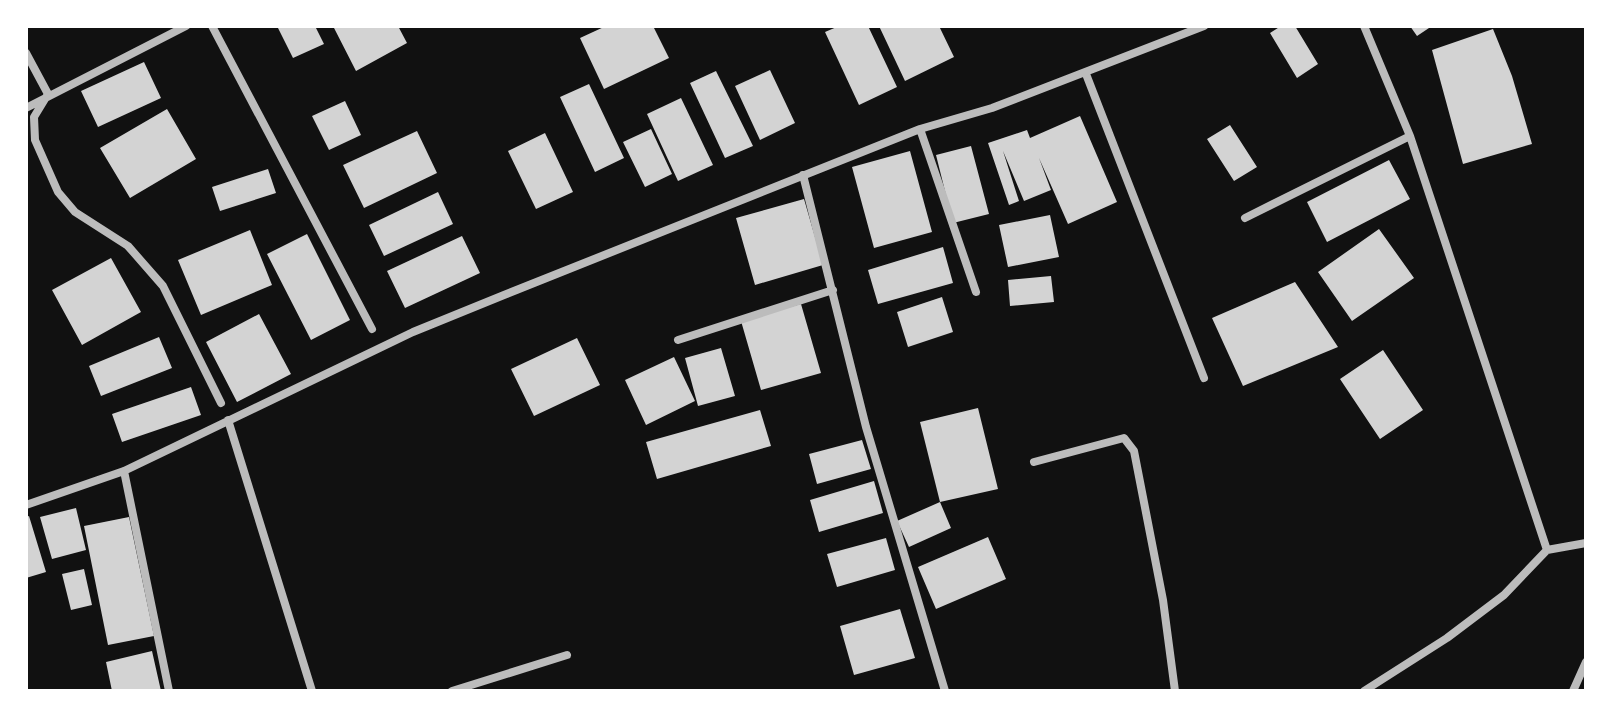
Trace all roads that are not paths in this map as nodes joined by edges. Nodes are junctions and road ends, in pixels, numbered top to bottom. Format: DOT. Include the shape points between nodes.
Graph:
graph roads {
  1 [pos="186,26"];
  2 [pos="212,26"];
  3 [pos="1204,26"];
  4 [pos="1364,26"];
  5 [pos="26,53"];
  6 [pos="1086,74"];
  7 [pos="48,94"];
  8 [pos="26,108"];
  9 [pos="920,129"];
  10 [pos="1410,136"];
  11 [pos="803,175"];
  12 [pos="1245,218"];
  13 [pos="833,290"];
  14 [pos="976,292"];
  15 [pos="372,329"];
  16 [pos="678,340"];
  17 [pos="1204,378"];
  18 [pos="221,403"];
  19 [pos="228,420"];
  20 [pos="1034,462"];
  21 [pos="124,471"];
  22 [pos="26,505"];
  23 [pos="1586,543"];
  24 [pos="1547,550"];
  25 [pos="567,655"];
  26 [pos="1586,662"];
  27 [pos="169,691"];
  28 [pos="312,691"];
  29 [pos="452,691"];
  30 [pos="945,691"];
  31 [pos="1175,691"];
  32 [pos="1364,691"];
  33 [pos="1573,691"];
  1 -- 7 [label="street"];
  2 -- 15 [label="street"];
  3 -- 6 [label="street"];
  4 -- 10 [label="street"];
  5 -- 7 [label="street"];
  6 -- 9 [label="street"];
  6 -- 17 [label="street"];
  7 -- 8 [label="street"];
  7 -- 18 [label="street" via="34,117 35,140 58,192 75,212 128,246 163,286"];
  9 -- 11 [label="street"];
  9 -- 14 [label="street"];
  10 -- 12 [label="street"];
  10 -- 24 [label="street"];
  11 -- 13 [label="street"];
  11 -- 19 [label="street" via="413,332"];
  13 -- 16 [label="street"];
  13 -- 30 [label="street" via="866,427"];
  19 -- 21 [label="street"];
  19 -- 28 [label="street"];
  20 -- 31 [label="street" via="1124,438 1134,451"];
  21 -- 22 [label="street"];
  21 -- 27 [label="street"];
  23 -- 24 [label="street"];
  24 -- 32 [label="street" via="1504,595"];
  25 -- 29 [label="street"];
  26 -- 33 [label="street"];
}
